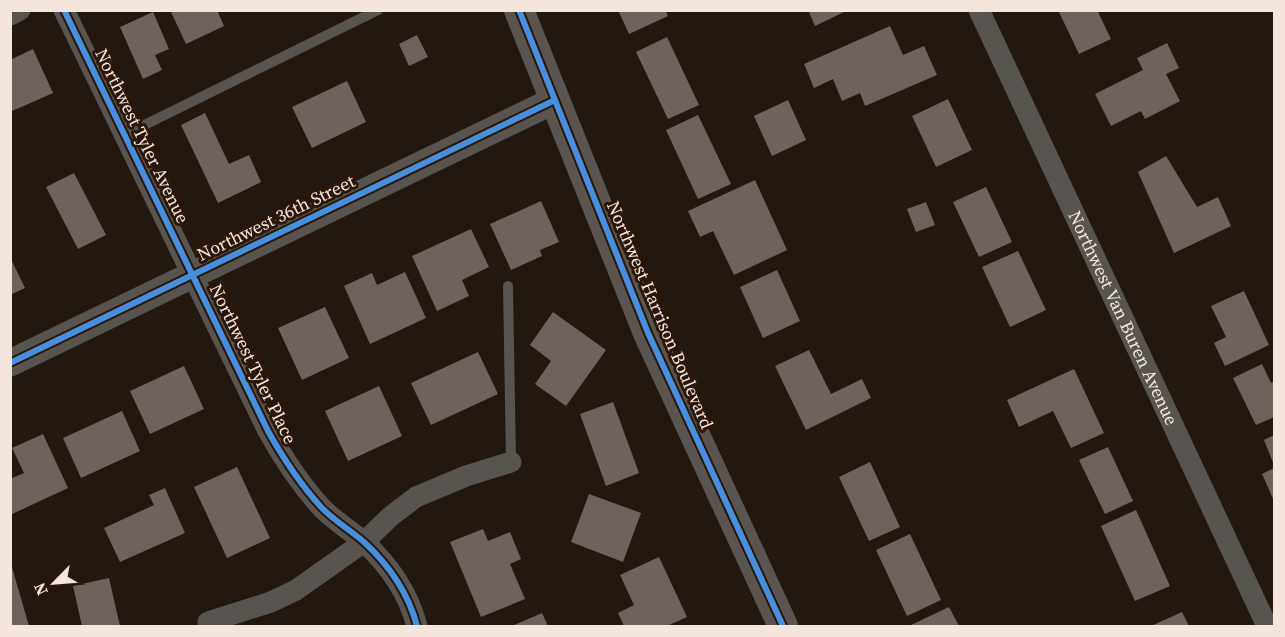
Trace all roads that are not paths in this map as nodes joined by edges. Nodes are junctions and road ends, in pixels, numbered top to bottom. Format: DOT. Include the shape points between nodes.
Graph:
graph roads {
  1 [pos="20,10"];
  2 [pos="64,10"];
  3 [pos="378,10"];
  4 [pos="519,10"];
  5 [pos="979,10"];
  6 [pos="10,15"];
  7 [pos="555,100"];
  8 [pos="124,135"];
  9 [pos="193,276"];
  10 [pos="508,286"];
  11 [pos="10,363"];
  12 [pos="511,462"];
  13 [pos="364,542"];
  14 [pos="208,622"];
  15 [pos="417,627"];
  16 [pos="783,627"];
  17 [pos="1267,627"];
  1 -- 6 [label="street"];
  2 -- 8 [label="street, Northwest Tyler Avenue"];
  3 -- 8 [label="lane"];
  4 -- 7 [label="main road, Northwest Harrison Boulevard"];
  5 -- 17 [label="street, Northwest Van Buren Avenue"];
  7 -- 9 [label="street, Northwest 36th Street"];
  7 -- 16 [label="main road, Northwest Harrison Boulevard" via="648,333"];
  8 -- 9 [label="street, Northwest Tyler Avenue"];
  9 -- 11 [label="street, Northwest 36th Street"];
  9 -- 13 [label="street, Northwest Tyler Place" via="287,464 321,508"];
  10 -- 12 [label="lane"];
  12 -- 13 [label="street" via="416,497"];
  13 -- 14 [label="street" via="296,590"];
  13 -- 15 [label="street" via="403,589"];
}
